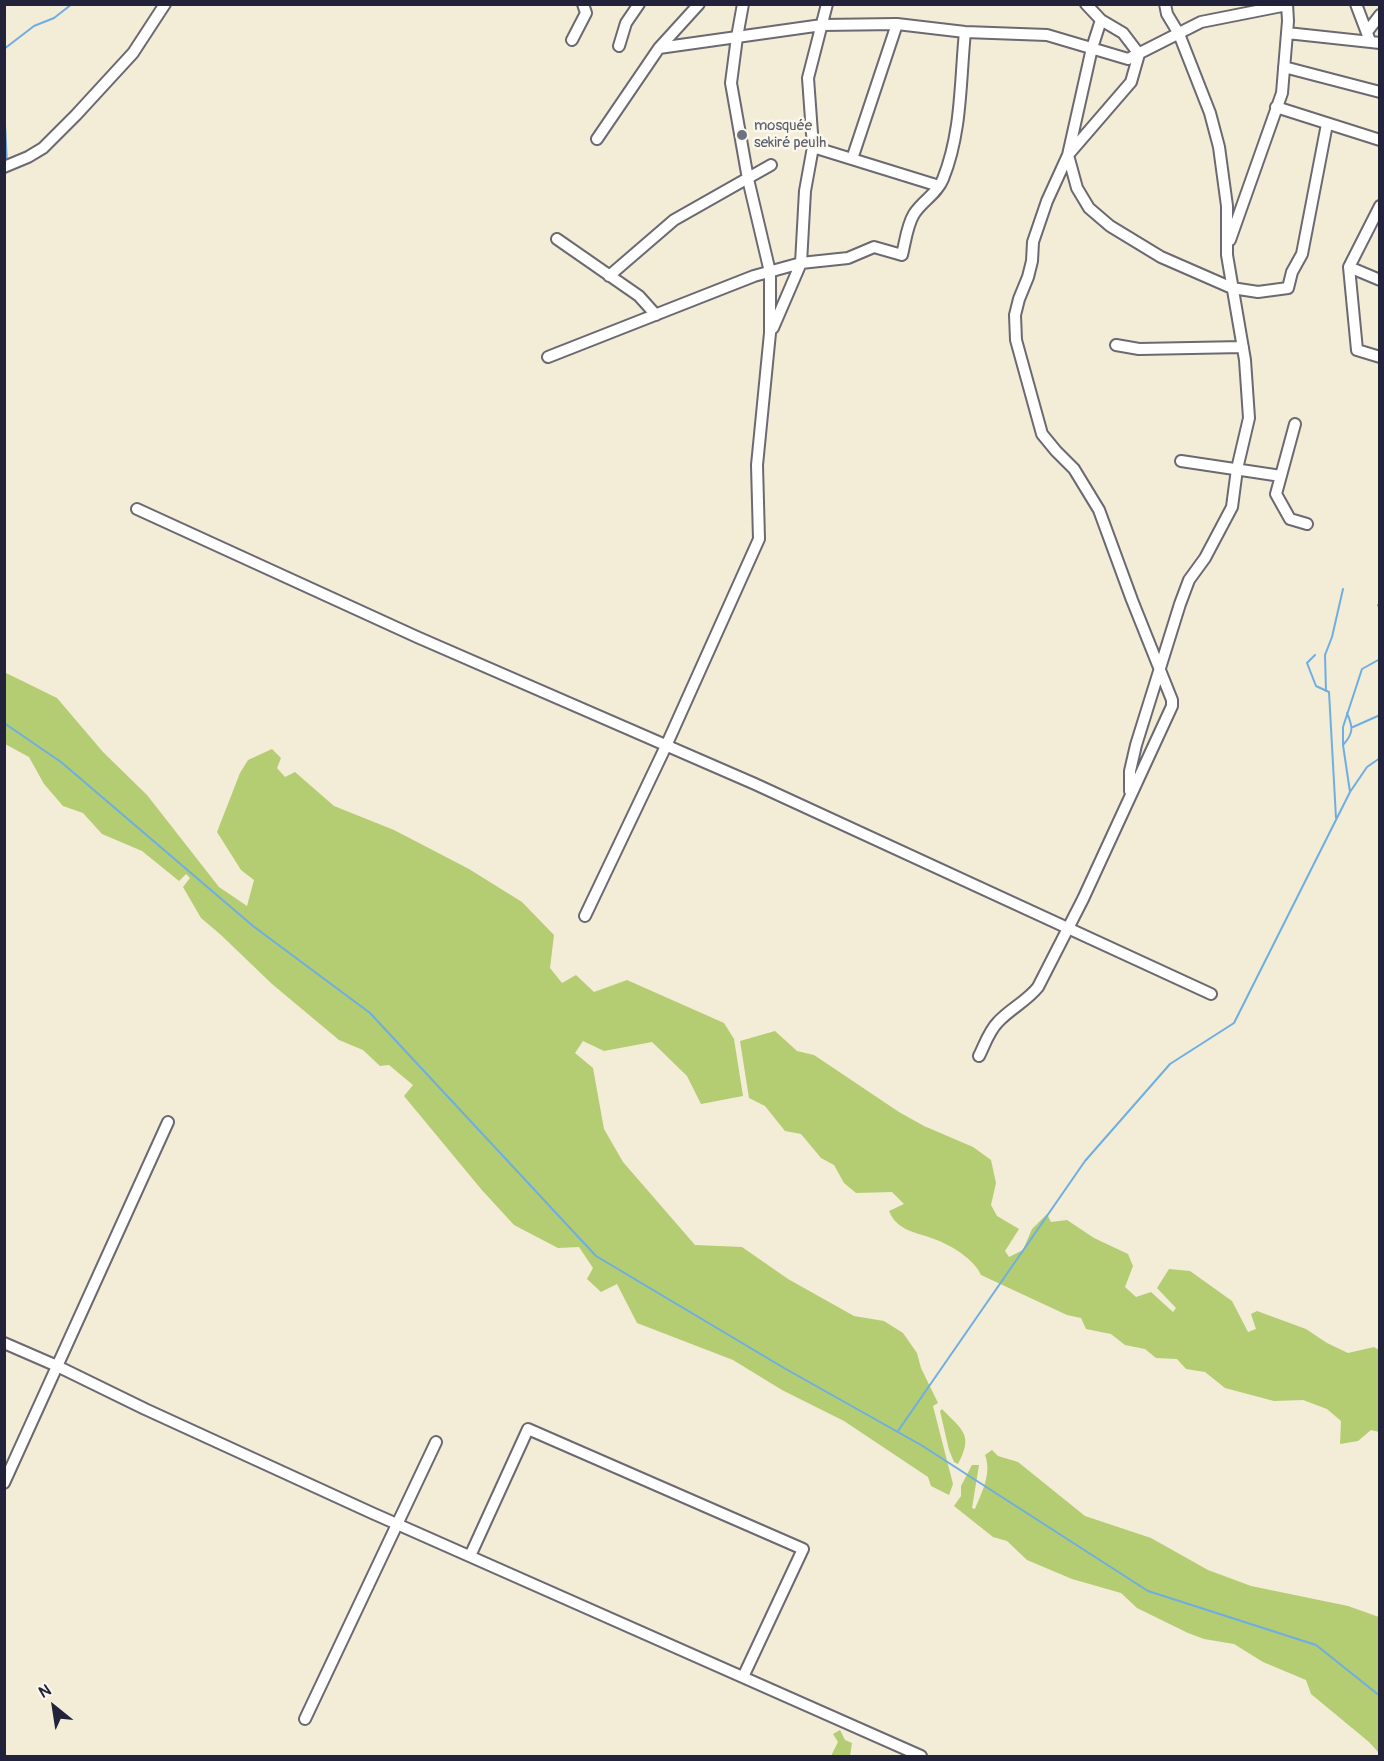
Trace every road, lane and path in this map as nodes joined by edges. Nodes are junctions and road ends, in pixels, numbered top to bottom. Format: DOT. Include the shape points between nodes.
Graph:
graph roads {
  1 [pos="165,4"];
  2 [pos="583,4"];
  3 [pos="639,4"];
  4 [pos="699,4"];
  5 [pos="743,4"];
  6 [pos="827,4"];
  7 [pos="1086,4"];
  8 [pos="1166,4"];
  9 [pos="1228,4"];
  10 [pos="1356,4"];
  11 [pos="1287,5"];
  12 [pos="1380,15"];
  13 [pos="1229,17"];
  14 [pos="1101,20"];
  15 [pos="897,24"];
  16 [pos="822,25"];
  17 [pos="964,32"];
  18 [pos="1287,33"];
  19 [pos="1179,34"];
  20 [pos="736,37"];
  21 [pos="1372,38"];
  22 [pos="572,40"];
  23 [pos="619,46"];
  24 [pos="659,48"];
  25 [pos="1092,48"];
  26 [pos="1139,54"];
  27 [pos="1284,67"];
  28 [pos="1380,92"];
  29 [pos="1276,107"];
  30 [pos="1327,124"];
  31 [pos="597,139"];
  32 [pos="1380,140"];
  33 [pos="813,147"];
  34 [pos="1068,155"];
  35 [pos="852,159"];
  36 [pos="771,165"];
  37 [pos="4,167"];
  38 [pos="748,179"];
  39 [pos="939,186"];
  40 [pos="1378,210"];
  41 [pos="557,239"];
  42 [pos="1227,249"];
  43 [pos="801,263"];
  44 [pos="1349,267"];
  45 [pos="770,272"];
  46 [pos="609,276"];
  47 [pos="1380,280"];
  48 [pos="1232,288"];
  49 [pos="656,315"];
  50 [pos="771,333"];
  51 [pos="1116,345"];
  52 [pos="1243,347"];
  53 [pos="548,357"];
  54 [pos="1380,357"];
  55 [pos="1295,424"];
  56 [pos="1181,461"];
  57 [pos="1237,469"];
  58 [pos="1281,476"];
  59 [pos="138,509"];
  60 [pos="1307,524"];
  61 [pos="1159,669"];
  62 [pos="666,746"];
  63 [pos="1130,796"];
  64 [pos="585,916"];
  65 [pos="1068,928"];
  66 [pos="1211,994"];
  67 [pos="980,1056"];
  68 [pos="168,1122"];
  69 [pos="4,1342"];
  70 [pos="57,1366"];
  71 [pos="436,1442"];
  72 [pos="4,1483"];
  73 [pos="396,1523"];
  74 [pos="470,1556"];
  75 [pos="743,1677"];
  76 [pos="305,1719"];
  77 [pos="921,1756"];
  1 -- 37 [label="street" via="133,53 76,115 43,148"];
  2 -- 22 [label="street" via="586,13"];
  3 -- 23 [label="street" via="626,23"];
  4 -- 24 [label="street"];
  5 -- 20 [label="street"];
  6 -- 16 [label="street"];
  7 -- 14 [label="street"];
  8 -- 19 [label="street" via="1167,14"];
  9 -- 13 [label="street"];
  10 -- 21 [label="street"];
  11 -- 13 [label="street"];
  11 -- 18 [label="street"];
  12 -- 21 [label="street"];
  13 -- 19 [label="street" via="1201,22"];
  14 -- 25 [label="street"];
  14 -- 26 [label="street" via="1122,33"];
  15 -- 16 [label="street"];
  15 -- 17 [label="street"];
  15 -- 35 [label="street"];
  16 -- 20 [label="street"];
  16 -- 33 [label="street" via="808,78"];
  17 -- 25 [label="street" via="1047,35"];
  17 -- 39 [label="street" via="956,136"];
  18 -- 21 [label="street"];
  18 -- 27 [label="street"];
  19 -- 26 [label="street"];
  19 -- 42 [label="street" via="1220,147"];
  20 -- 24 [label="street"];
  20 -- 38 [label="street" via="731,83"];
  24 -- 31 [label="street"];
  25 -- 26 [label="street" via="1128,59"];
  25 -- 34 [label="street"];
  26 -- 34 [label="street" via="1131,82"];
  27 -- 28 [label="street"];
  27 -- 29 [label="street" via="1282,93"];
  29 -- 30 [label="street"];
  29 -- 42 [label="street"];
  30 -- 32 [label="street"];
  30 -- 48 [label="street" via="1302,254 1288,288 1258,292"];
  33 -- 35 [label="street"];
  33 -- 43 [label="street" via="805,191"];
  34 -- 48 [label="street" via="1077,188 1098,218 1161,257"];
  34 -- 61 [label="street" via="1033,242 1030,269 1015,315 1016,340 1042,434 1074,469 1099,510"];
  35 -- 39 [label="street"];
  36 -- 38 [label="street"];
  38 -- 45 [label="street"];
  38 -- 46 [label="street" via="675,220"];
  39 -- 43 [label="street" via="913,215 902,255 874,247 848,258"];
  40 -- 44 [label="street"];
  41 -- 46 [label="street"];
  42 -- 48 [label="street"];
  43 -- 45 [label="street"];
  43 -- 50 [label="street"];
  44 -- 47 [label="street"];
  44 -- 54 [label="street" via="1357,350"];
  45 -- 49 [label="street"];
  45 -- 50 [label="street"];
  46 -- 49 [label="street" via="639,296"];
  48 -- 52 [label="street"];
  49 -- 53 [label="street"];
  50 -- 62 [label="street" via="757,465 759,538"];
  51 -- 52 [label="street" via="1139,349"];
  52 -- 57 [label="street" via="1249,418"];
  55 -- 58 [label="street"];
  56 -- 57 [label="street"];
  57 -- 58 [label="street"];
  57 -- 61 [label="street" via="1232,507 1189,580"];
  58 -- 60 [label="street" via="1276,494 1290,519"];
  59 -- 62 [label="street"];
  61 -- 63 [label="street" via="1130,771"];
  61 -- 63 [label="street" via="1172,706"];
  62 -- 64 [label="street"];
  62 -- 65 [label="street"];
  63 -- 65 [label="street"];
  65 -- 66 [label="street"];
  65 -- 67 [label="street" via="1038,987 997,1022"];
  68 -- 70 [label="street"];
  69 -- 70 [label="street"];
  70 -- 72 [label="street"];
  70 -- 73 [label="street"];
  71 -- 73 [label="street"];
  73 -- 74 [label="street"];
  73 -- 76 [label="street"];
  74 -- 75 [label="street"];
  74 -- 75 [label="street" via="528,1429 802,1549"];
  75 -- 77 [label="street"];
}
